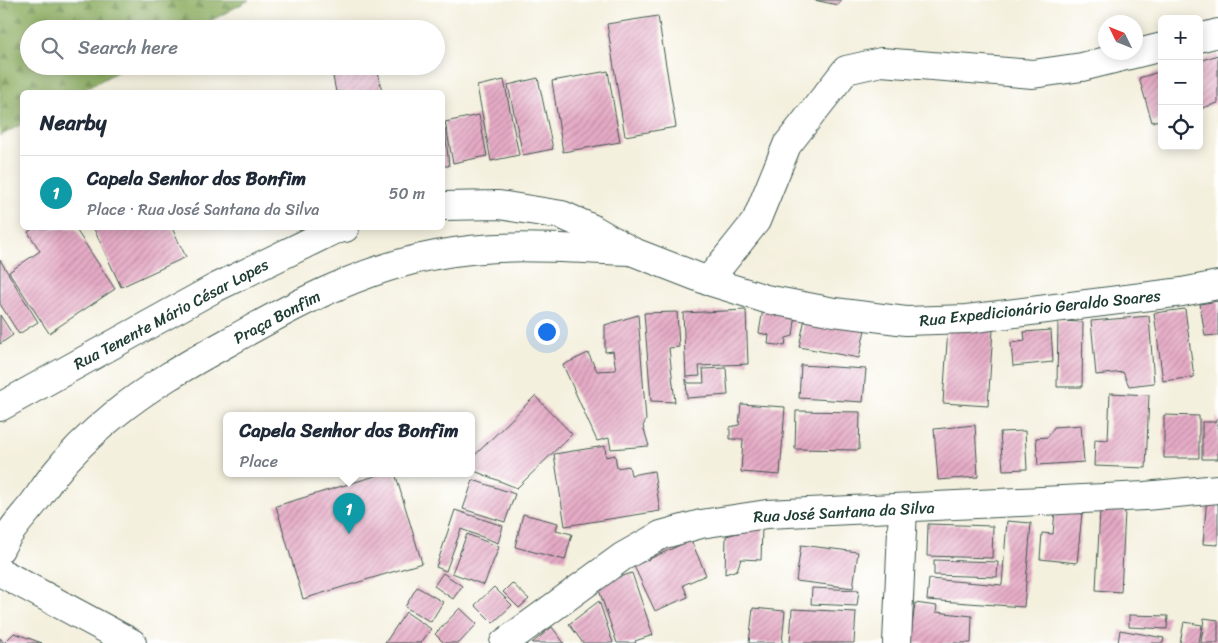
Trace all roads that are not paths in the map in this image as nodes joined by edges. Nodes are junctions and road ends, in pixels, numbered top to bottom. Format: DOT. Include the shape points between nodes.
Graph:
graph roads {
  1 [pos="1218,33"];
  2 [pos="1203,37"];
  3 [pos="1158,48"];
  4 [pos="445,205"];
  5 [pos="334,230"];
  6 [pos="631,251"];
  7 [pos="708,282"];
  8 [pos="1218,285"];
  9 [pos="0,407"];
  10 [pos="1218,489"];
  11 [pos="902,508"];
  12 [pos="0,549"];
  13 [pos="0,572"];
  14 [pos="132,643"];
  15 [pos="504,643"];
  16 [pos="897,643"];
  1 -- 2 [label="street"];
  3 -- 7 [label="street" via="1082,67 1033,74 881,62 846,70 787,145 756,221"];
  4 -- 6 [label="street" via="499,205 562,215"];
  5 -- 9 [label="street, Rua Tenente Mário César Lopes" via="215,288"];
  6 -- 7 [label="street, Rua Expedicionário Geraldo Soares"];
  6 -- 12 [label="street, Praça Bonfim" via="472,249 399,262 312,297 203,357 114,414 54,475"];
  7 -- 8 [label="street, Rua Expedicionário Geraldo Soares" via="766,299 906,322 967,319"];
  10 -- 11 [label="street, Rua José Santana da Silva" via="1145,496"];
  11 -- 15 [label="street, Rua José Santana da Silva" via="767,514 700,524 661,536 622,557"];
  11 -- 16 [label="street"];
  13 -- 14 [label="street"];
}
